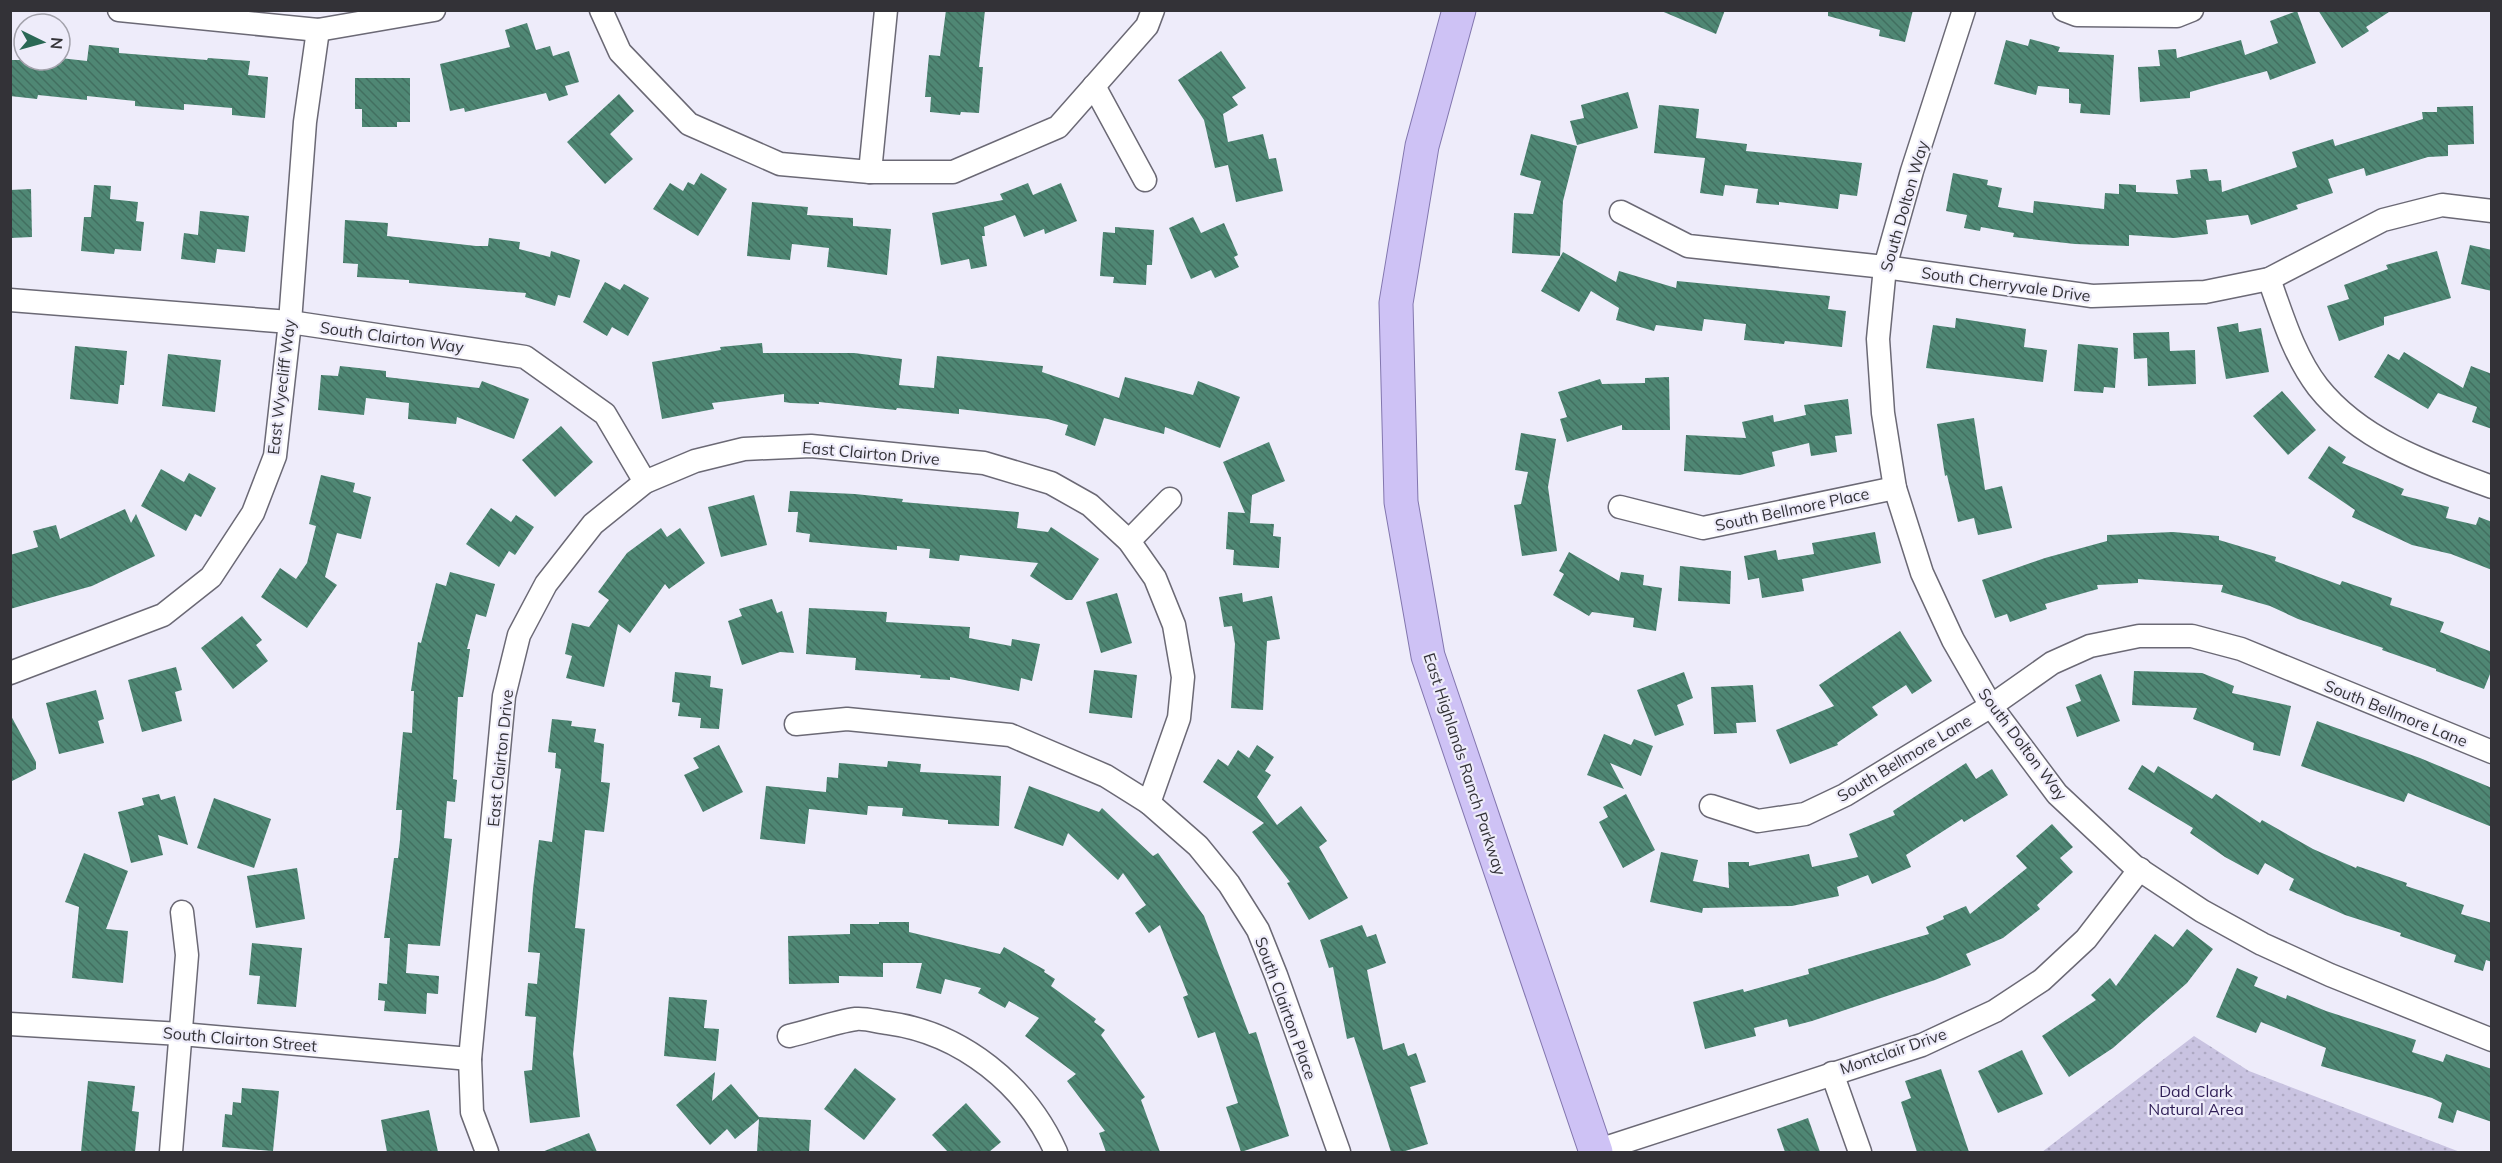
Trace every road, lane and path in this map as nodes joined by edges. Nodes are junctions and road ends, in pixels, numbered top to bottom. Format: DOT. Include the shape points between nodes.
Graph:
graph roads {
  1 [pos="119,10"];
  2 [pos="434,10"];
  3 [pos="601,10"];
  4 [pos="886,10"];
  5 [pos="1153,10"];
  6 [pos="1459,10"];
  7 [pos="1964,10"];
  8 [pos="2064,10"];
  9 [pos="2192,10"];
  10 [pos="318,30"];
  11 [pos="1094,86"];
  12 [pos="870,172"];
  13 [pos="1145,180"];
  14 [pos="2492,211"];
  15 [pos="1621,212"];
  16 [pos="1885,267"];
  17 [pos="2269,279"];
  18 [pos="10,300"];
  19 [pos="290,322"];
  20 [pos="645,482"];
  21 [pos="2492,487"];
  22 [pos="1895,488"];
  23 [pos="1170,499"];
  24 [pos="1620,507"];
  25 [pos="1129,541"];
  26 [pos="10,673"];
  27 [pos="1991,706"];
  28 [pos="796,724"];
  29 [pos="2492,752"];
  30 [pos="1149,803"];
  31 [pos="1711,806"];
  32 [pos="2140,869"];
  33 [pos="182,912"];
  34 [pos="10,1024"];
  35 [pos="181,1034"];
  36 [pos="789,1036"];
  37 [pos="2492,1040"];
  38 [pos="470,1059"];
  39 [pos="1832,1073"];
  40 [pos="171,1152"];
  41 [pos="487,1152"];
  42 [pos="1056,1152"];
  43 [pos="1339,1152"];
  44 [pos="1595,1152"];
  45 [pos="1860,1152"];
  1 -- 10 [label="street"];
  2 -- 10 [label="street"];
  3 -- 12 [label="street" via="620,52 689,124 780,165"];
  4 -- 12 [label="street"];
  5 -- 11 [label="street" via="1147,26"];
  6 -- 44 [label="main road, East Highlands Ranch Parkway" via="1422,146 1396,303 1401,502 1428,656"];
  7 -- 16 [label="street, South Dolton Way"];
  8 -- 9 [label="street" via="2077,15 2177,16"];
  10 -- 19 [label="street, East Wyecliff Way" via="305,122"];
  11 -- 12 [label="street" via="1058,127 953,172"];
  11 -- 13 [label="street"];
  14 -- 17 [label="street, South Cherryvale Drive" via="2442,205 2383,220"];
  15 -- 16 [label="street, South Cherryvale Drive" via="1688,246"];
  16 -- 17 [label="street, South Cherryvale Drive" via="2092,297 2205,292"];
  16 -- 22 [label="street, South Dolton Way" via="1878,339 1883,413"];
  17 -- 21 [label="street" via="2291,340 2317,387 2351,422 2392,446"];
  18 -- 19 [label="street, South Clairton Way"];
  19 -- 20 [label="street, South Clairton Way" via="525,357 605,414"];
  19 -- 26 [label="street, East Wyecliff Way" via="275,456 253,513 211,577 163,615"];
  20 -- 25 [label="street, East Clairton Drive" via="695,461 744,449 811,446 984,464 1051,483 1090,505"];
  20 -- 38 [label="street, East Clairton Drive" via="593,524 546,584 519,635 504,696"];
  22 -- 24 [label="street, South Bellmore Place" via="1703,528"];
  22 -- 27 [label="street, South Dolton Way" via="1922,573 1953,640"];
  23 -- 25 [label="street"];
  25 -- 30 [label="street, East Clairton Drive" via="1155,578 1174,625 1183,677 1179,718"];
  27 -- 29 [label="street, South Bellmore Lane" via="2052,663 2090,646 2139,636 2192,636 2241,650"];
  27 -- 31 [label="street, South Bellmore Lane" via="1845,795 1804,814 1758,821"];
  27 -- 32 [label="street, South Dolton Way" via="2057,794"];
  28 -- 30 [label="street, South Clairton Place" via="847,719 1010,735 1106,776"];
  30 -- 43 [label="street, South Clairton Place" via="1198,846 1229,884 1258,930"];
  32 -- 37 [label="street, South Dolton Way" via="2202,911 2262,944"];
  32 -- 39 [label="street, Montclair Drive" via="2086,939 2042,980 1995,1011 1922,1045"];
  33 -- 35 [label="street" via="187,955"];
  34 -- 35 [label="street, South Clairton Street"];
  35 -- 38 [label="street, South Clairton Street"];
  35 -- 40 [label="street"];
  36 -- 42 [label="street" via="857,1019 914,1027 958,1044 1010,1083 1045,1128"];
  38 -- 41 [label="street, East Clairton Drive" via="472,1112"];
  39 -- 44 [label="street, Montclair Drive"];
  39 -- 45 [label="street"];
}
